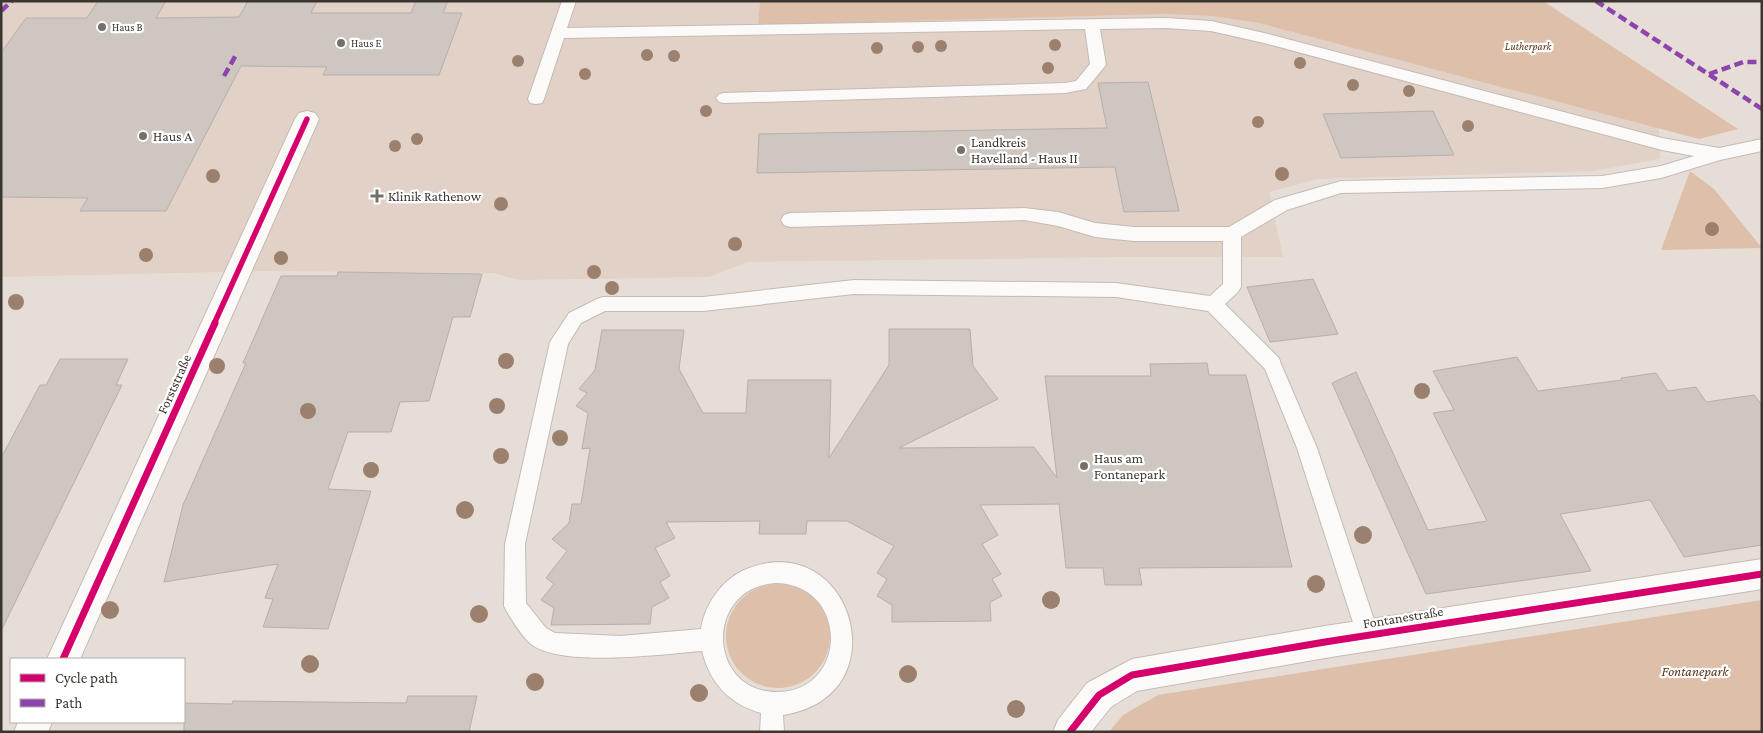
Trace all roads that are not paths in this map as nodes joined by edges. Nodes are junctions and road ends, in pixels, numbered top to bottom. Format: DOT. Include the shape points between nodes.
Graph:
graph roads {
  1 [pos="569,1"];
  2 [pos="1092,24"];
  3 [pos="559,33"];
  4 [pos="724,98"];
  5 [pos="536,99"];
  6 [pos="307,119"];
  7 [pos="1762,145"];
  8 [pos="1719,154"];
  9 [pos="790,220"];
  10 [pos="1232,234"];
  11 [pos="1213,304"];
  12 [pos="1762,574"];
  13 [pos="1368,635"];
  14 [pos="711,639"];
  15 [pos="63,658"];
  16 [pos="772,702"];
  17 [pos="772,732"];
  18 [pos="1070,732"];
  1 -- 3 [label="lane"];
  2 -- 3 [label="lane"];
  2 -- 4 [label="lane" via="1098,64 1081,85"];
  2 -- 8 [label="lane" via="1211,26 1420,78 1662,144"];
  3 -- 5 [label="lane"];
  6 -- 15 [label="street, Forststraße"];
  7 -- 8 [label="lane"];
  8 -- 10 [label="lane" via="1661,172 1602,182 1341,187 1281,205"];
  9 -- 10 [label="lane" via="1024,214 1058,219 1095,230 1134,234"];
  10 -- 11 [label="lane" via="1232,287"];
  11 -- 13 [label="lane" via="1272,364 1307,448"];
  11 -- 14 [label="lane" via="1116,290 854,287 702,304 604,304 575,318 559,342 515,544 515,606 538,636 554,644 620,647"];
  12 -- 13 [label="street, Fontanestraße"];
  13 -- 18 [label="street, Fontanestraße" via="1132,675 1099,695"];
  14 -- 16 [label="lane" via="714,659 729,685 756,701"];
  14 -- 16 [label="lane" via="715,619 725,600 758,576 778,572 797,574 823,588 841,616 843,642 837,662 825,680 808,693 788,702"];
  16 -- 17 [label="lane"];
}
